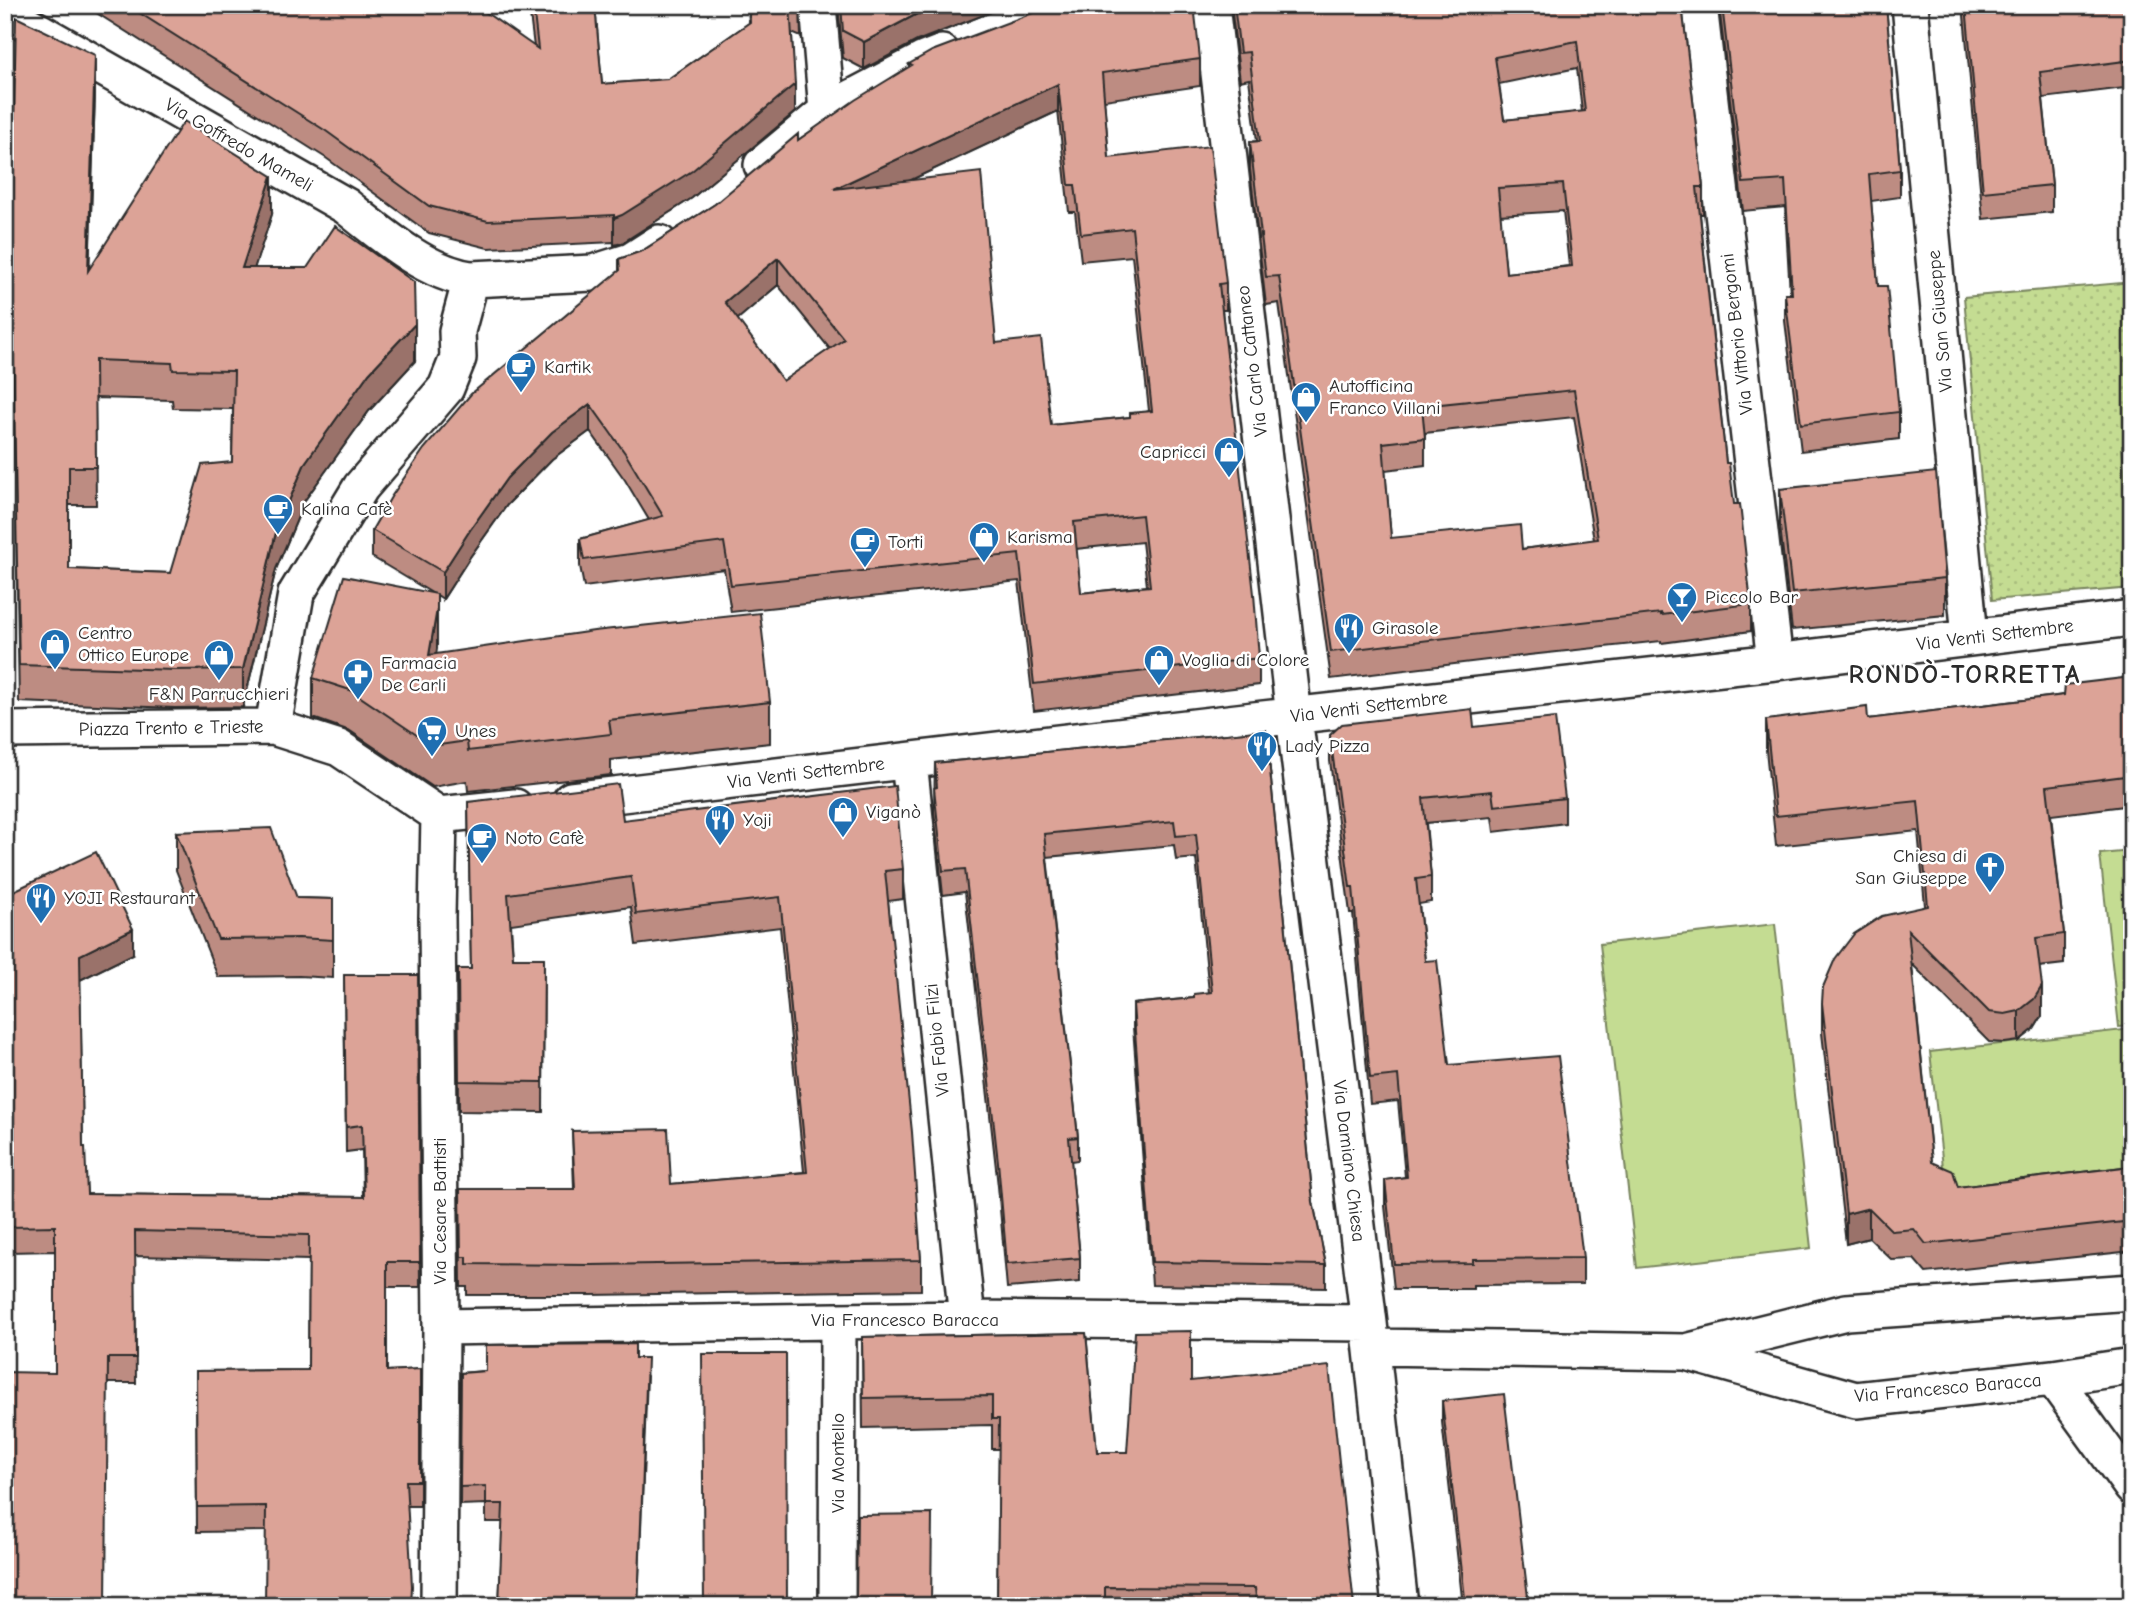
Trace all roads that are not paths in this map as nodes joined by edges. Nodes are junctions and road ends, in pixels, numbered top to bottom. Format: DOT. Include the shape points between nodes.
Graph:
graph roads {
  1 [pos="818,5"];
  2 [pos="1211,5"];
  3 [pos="1699,5"];
  4 [pos="1910,5"];
  5 [pos="5,12"];
  6 [pos="973,41"];
  7 [pos="827,111"];
  8 [pos="735,188"];
  9 [pos="683,228"];
  10 [pos="471,279"];
  11 [pos="2132,618"];
  12 [pos="1970,637"];
  13 [pos="1775,662"];
  14 [pos="1294,716"];
  15 [pos="274,727"];
  16 [pos="5,730"];
  17 [pos="909,761"];
  18 [pos="439,815"];
  19 [pos="2132,1292"];
  20 [pos="967,1319"];
  21 [pos="838,1321"];
  22 [pos="441,1327"];
  23 [pos="1370,1335"];
  24 [pos="1686,1352"];
  25 [pos="2132,1366"];
  26 [pos="2053,1378"];
  27 [pos="2132,1487"];
  28 [pos="439,1606"];
  29 [pos="837,1606"];
  30 [pos="1399,1606"];
  1 -- 7 [label="street"];
  2 -- 14 [label="street, Via Carlo Cattaneo"];
  3 -- 13 [label="street, Via Vittorio Bergomi"];
  4 -- 12 [label="street, Via San Giuseppe"];
  5 -- 10 [label="street, Via Goffredo Mameli" via="346,206 393,244 453,277"];
  6 -- 7 [label="street" via="924,60"];
  7 -- 8 [label="street"];
  9 -- 10 [label="street, Via Goffredo Mameli" via="631,261 593,273"];
  10 -- 15 [label="street" via="457,331 458,358 446,388 361,487 296,594"];
  11 -- 12 [label="street, Via Venti Settembre"];
  12 -- 13 [label="street, Via Venti Settembre"];
  13 -- 14 [label="street, Via Venti Settembre"];
  14 -- 17 [label="street, Via Venti Settembre"];
  14 -- 23 [label="street, Via Damiano Chiesa"];
  15 -- 16 [label="street, Piazza Trento e Trieste"];
  15 -- 18 [label="street, Piazza Trento e Trieste" via="339,748"];
  17 -- 18 [label="street, Via Venti Settembre"];
  17 -- 20 [label="street, Via Fabio Filzi"];
  18 -- 22 [label="street, Via Cesare Battisti"];
  19 -- 24 [label="street, Via Francesco Baracca" via="1846,1312"];
  20 -- 21 [label="street, Via Francesco Baracca"];
  20 -- 23 [label="street, Via Francesco Baracca"];
  21 -- 22 [label="street, Via Francesco Baracca"];
  21 -- 29 [label="street, Via Montello"];
  22 -- 28 [label="street, Via Cesare Battisti"];
  23 -- 24 [label="street, Via Francesco Baracca"];
  23 -- 30 [label="street, Via Damiano Chiesa"];
  24 -- 26 [label="street, Via Francesco Baracca" via="1856,1400"];
  25 -- 26 [label="street, Via Francesco Baracca"];
  26 -- 27 [label="street"];
}
